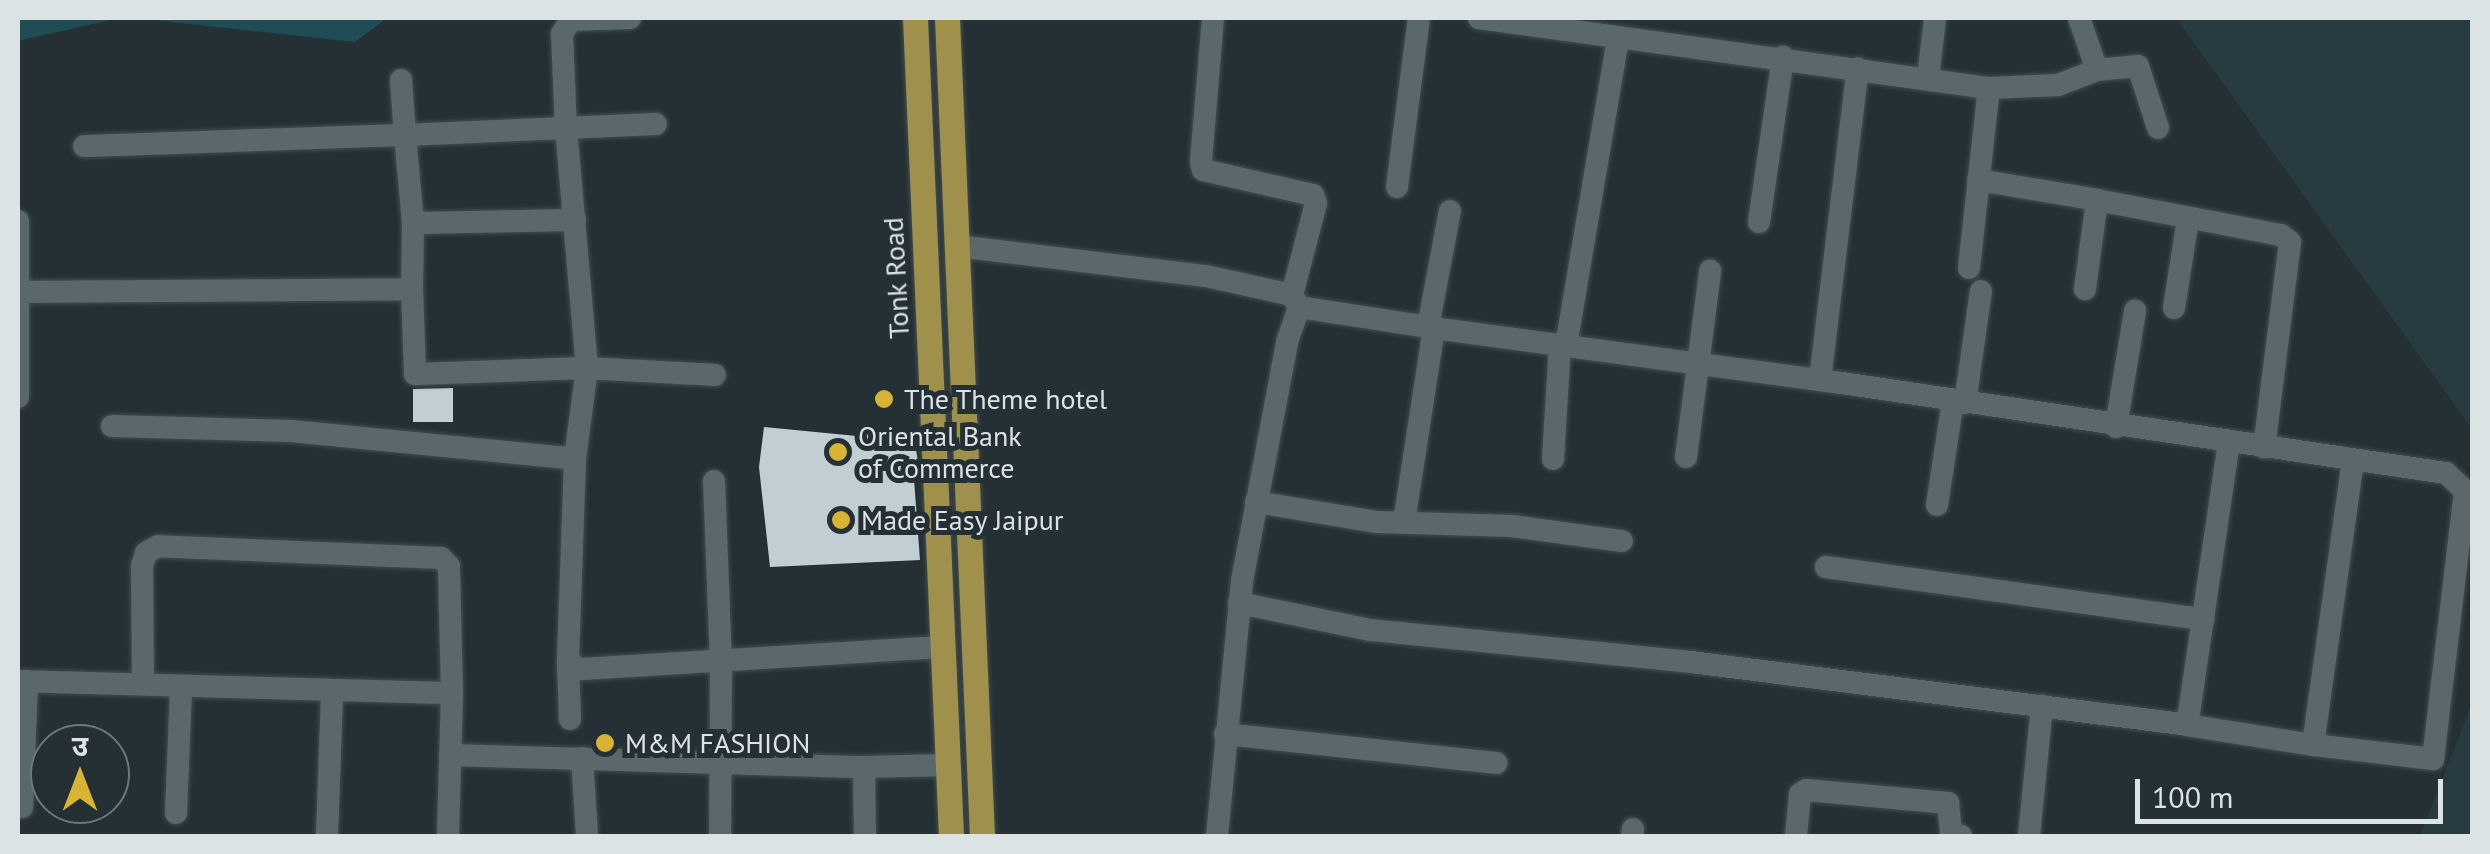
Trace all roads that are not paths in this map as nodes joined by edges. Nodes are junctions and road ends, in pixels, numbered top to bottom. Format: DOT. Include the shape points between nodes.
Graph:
graph roads {
  1 [pos="630,18"];
  2 [pos="915,18"];
  3 [pos="947,18"];
  4 [pos="1213,18"];
  5 [pos="1419,18"];
  6 [pos="1480,18"];
  7 [pos="1935,18"];
  8 [pos="2079,18"];
  9 [pos="1570,24"];
  10 [pos="1618,38"];
  11 [pos="1783,57"];
  12 [pos="1858,68"];
  13 [pos="2097,70"];
  14 [pos="1928,78"];
  15 [pos="401,80"];
  16 [pos="1989,88"];
  17 [pos="656,124"];
  18 [pos="566,128"];
  19 [pos="2158,128"];
  20 [pos="404,134"];
  21 [pos="84,146"];
  22 [pos="1978,180"];
  23 [pos="1397,187"];
  24 [pos="2096,200"];
  25 [pos="1450,211"];
  26 [pos="2188,219"];
  27 [pos="575,220"];
  28 [pos="18,221"];
  29 [pos="1759,222"];
  30 [pos="413,223"];
  31 [pos="957,246"];
  32 [pos="1969,268"];
  33 [pos="1710,271"];
  34 [pos="412,288"];
  35 [pos="2085,288"];
  36 [pos="1981,291"];
  37 [pos="19,292"];
  38 [pos="1296,301"];
  39 [pos="2174,308"];
  40 [pos="2135,311"];
  41 [pos="1431,327"];
  42 [pos="1563,346"];
  43 [pos="1699,363"];
  44 [pos="588,368"];
  45 [pos="715,374"];
  46 [pos="1820,380"];
  47 [pos="18,397"];
  48 [pos="1959,402"];
  49 [pos="112,426"];
  50 [pos="2116,426"];
  51 [pos="2229,442"];
  52 [pos="2264,447"];
  53 [pos="1686,457"];
  54 [pos="575,459"];
  55 [pos="1553,459"];
  56 [pos="2353,461"];
  57 [pos="714,481"];
  58 [pos="1256,502"];
  59 [pos="1937,505"];
  60 [pos="1404,522"];
  61 [pos="1622,541"];
  62 [pos="1826,567"];
  63 [pos="1239,603"];
  64 [pos="2203,619"];
  65 [pos="942,647"];
  66 [pos="721,662"];
  67 [pos="568,663"];
  68 [pos="22,681"];
  69 [pos="143,684"];
  70 [pos="181,686"];
  71 [pos="332,690"];
  72 [pos="452,693"];
  73 [pos="2042,706"];
  74 [pos="570,719"];
  75 [pos="2188,724"];
  76 [pos="1225,734"];
  77 [pos="2313,745"];
  78 [pos="450,755"];
  79 [pos="582,758"];
  80 [pos="722,762"];
  81 [pos="1496,763"];
  82 [pos="948,765"];
  83 [pos="864,767"];
  84 [pos="22,807"];
  85 [pos="176,813"];
  86 [pos="327,836"];
  87 [pos="448,836"];
  88 [pos="587,836"];
  89 [pos="720,836"];
  90 [pos="865,836"];
  91 [pos="951,836"];
  92 [pos="982,836"];
  93 [pos="1217,836"];
  94 [pos="1796,836"];
  95 [pos="1961,836"];
  96 [pos="2030,836"];
  1 -- 18 [label="street" via="571,20 562,34"];
  2 -- 65 [label="main road, Tonk Road"];
  3 -- 31 [label="main road"];
  4 -- 38 [label="street" via="1203,170 1313,195"];
  5 -- 23 [label="street"];
  6 -- 9 [label="street"];
  7 -- 14 [label="street"];
  8 -- 13 [label="street"];
  9 -- 10 [label="street"];
  10 -- 11 [label="street"];
  10 -- 42 [label="street"];
  11 -- 12 [label="street"];
  11 -- 29 [label="street"];
  12 -- 14 [label="street"];
  12 -- 46 [label="street"];
  13 -- 16 [label="street" via="2058,84"];
  13 -- 19 [label="street" via="2138,66"];
  14 -- 16 [label="street"];
  15 -- 20 [label="street"];
  16 -- 22 [label="street"];
  17 -- 18 [label="street"];
  18 -- 20 [label="street"];
  18 -- 27 [label="street"];
  20 -- 21 [label="street"];
  20 -- 30 [label="street"];
  22 -- 24 [label="street"];
  22 -- 32 [label="street"];
  24 -- 26 [label="street"];
  24 -- 35 [label="street"];
  25 -- 41 [label="street"];
  26 -- 39 [label="street"];
  26 -- 52 [label="street" via="2290,242"];
  27 -- 30 [label="street"];
  27 -- 44 [label="street"];
  28 -- 37 [label="street"];
  30 -- 34 [label="street"];
  31 -- 38 [label="street" via="1206,276"];
  31 -- 92 [label="main road"];
  33 -- 43 [label="street"];
  34 -- 37 [label="street"];
  34 -- 44 [label="street" via="416,374"];
  36 -- 48 [label="street"];
  37 -- 47 [label="street"];
  38 -- 41 [label="street"];
  38 -- 58 [label="street"];
  40 -- 50 [label="street"];
  41 -- 42 [label="street"];
  41 -- 60 [label="street"];
  42 -- 43 [label="street"];
  42 -- 55 [label="street"];
  43 -- 46 [label="street"];
  43 -- 53 [label="street"];
  44 -- 45 [label="street"];
  44 -- 54 [label="street"];
  46 -- 48 [label="street"];
  48 -- 50 [label="street"];
  48 -- 59 [label="street"];
  49 -- 54 [label="street" via="292,430"];
  50 -- 51 [label="street"];
  51 -- 52 [label="street"];
  51 -- 64 [label="street"];
  52 -- 56 [label="street"];
  54 -- 67 [label="street"];
  56 -- 77 [label="street"];
  56 -- 77 [label="street" via="2446,474 2465,491 2433,759"];
  57 -- 66 [label="street"];
  58 -- 60 [label="street"];
  58 -- 63 [label="street"];
  60 -- 61 [label="street" via="1512,526"];
  62 -- 64 [label="street"];
  63 -- 73 [label="street" via="1370,630"];
  63 -- 76 [label="street"];
  64 -- 75 [label="street"];
  65 -- 66 [label="street"];
  65 -- 82 [label="main road, Tonk Road"];
  66 -- 67 [label="street" via="581,669"];
  66 -- 80 [label="street"];
  67 -- 74 [label="street"];
  68 -- 69 [label="street"];
  68 -- 84 [label="street"];
  69 -- 70 [label="street"];
  69 -- 72 [label="street" via="142,566 158,546 441,558 449,566"];
  70 -- 71 [label="street"];
  70 -- 85 [label="street"];
  71 -- 72 [label="street"];
  71 -- 86 [label="street"];
  72 -- 78 [label="street"];
  73 -- 75 [label="street"];
  73 -- 96 [label="street"];
  75 -- 77 [label="street"];
  76 -- 81 [label="street"];
  76 -- 93 [label="street"];
  78 -- 79 [label="street"];
  78 -- 87 [label="street"];
  79 -- 80 [label="street"];
  79 -- 88 [label="street"];
  80 -- 83 [label="street"];
  80 -- 89 [label="street"];
  82 -- 83 [label="street"];
  82 -- 91 [label="main road, Tonk Road"];
  83 -- 90 [label="street"];
  94 -- 95 [label="street" via="1806,790 1948,804 1951,834"];
}
